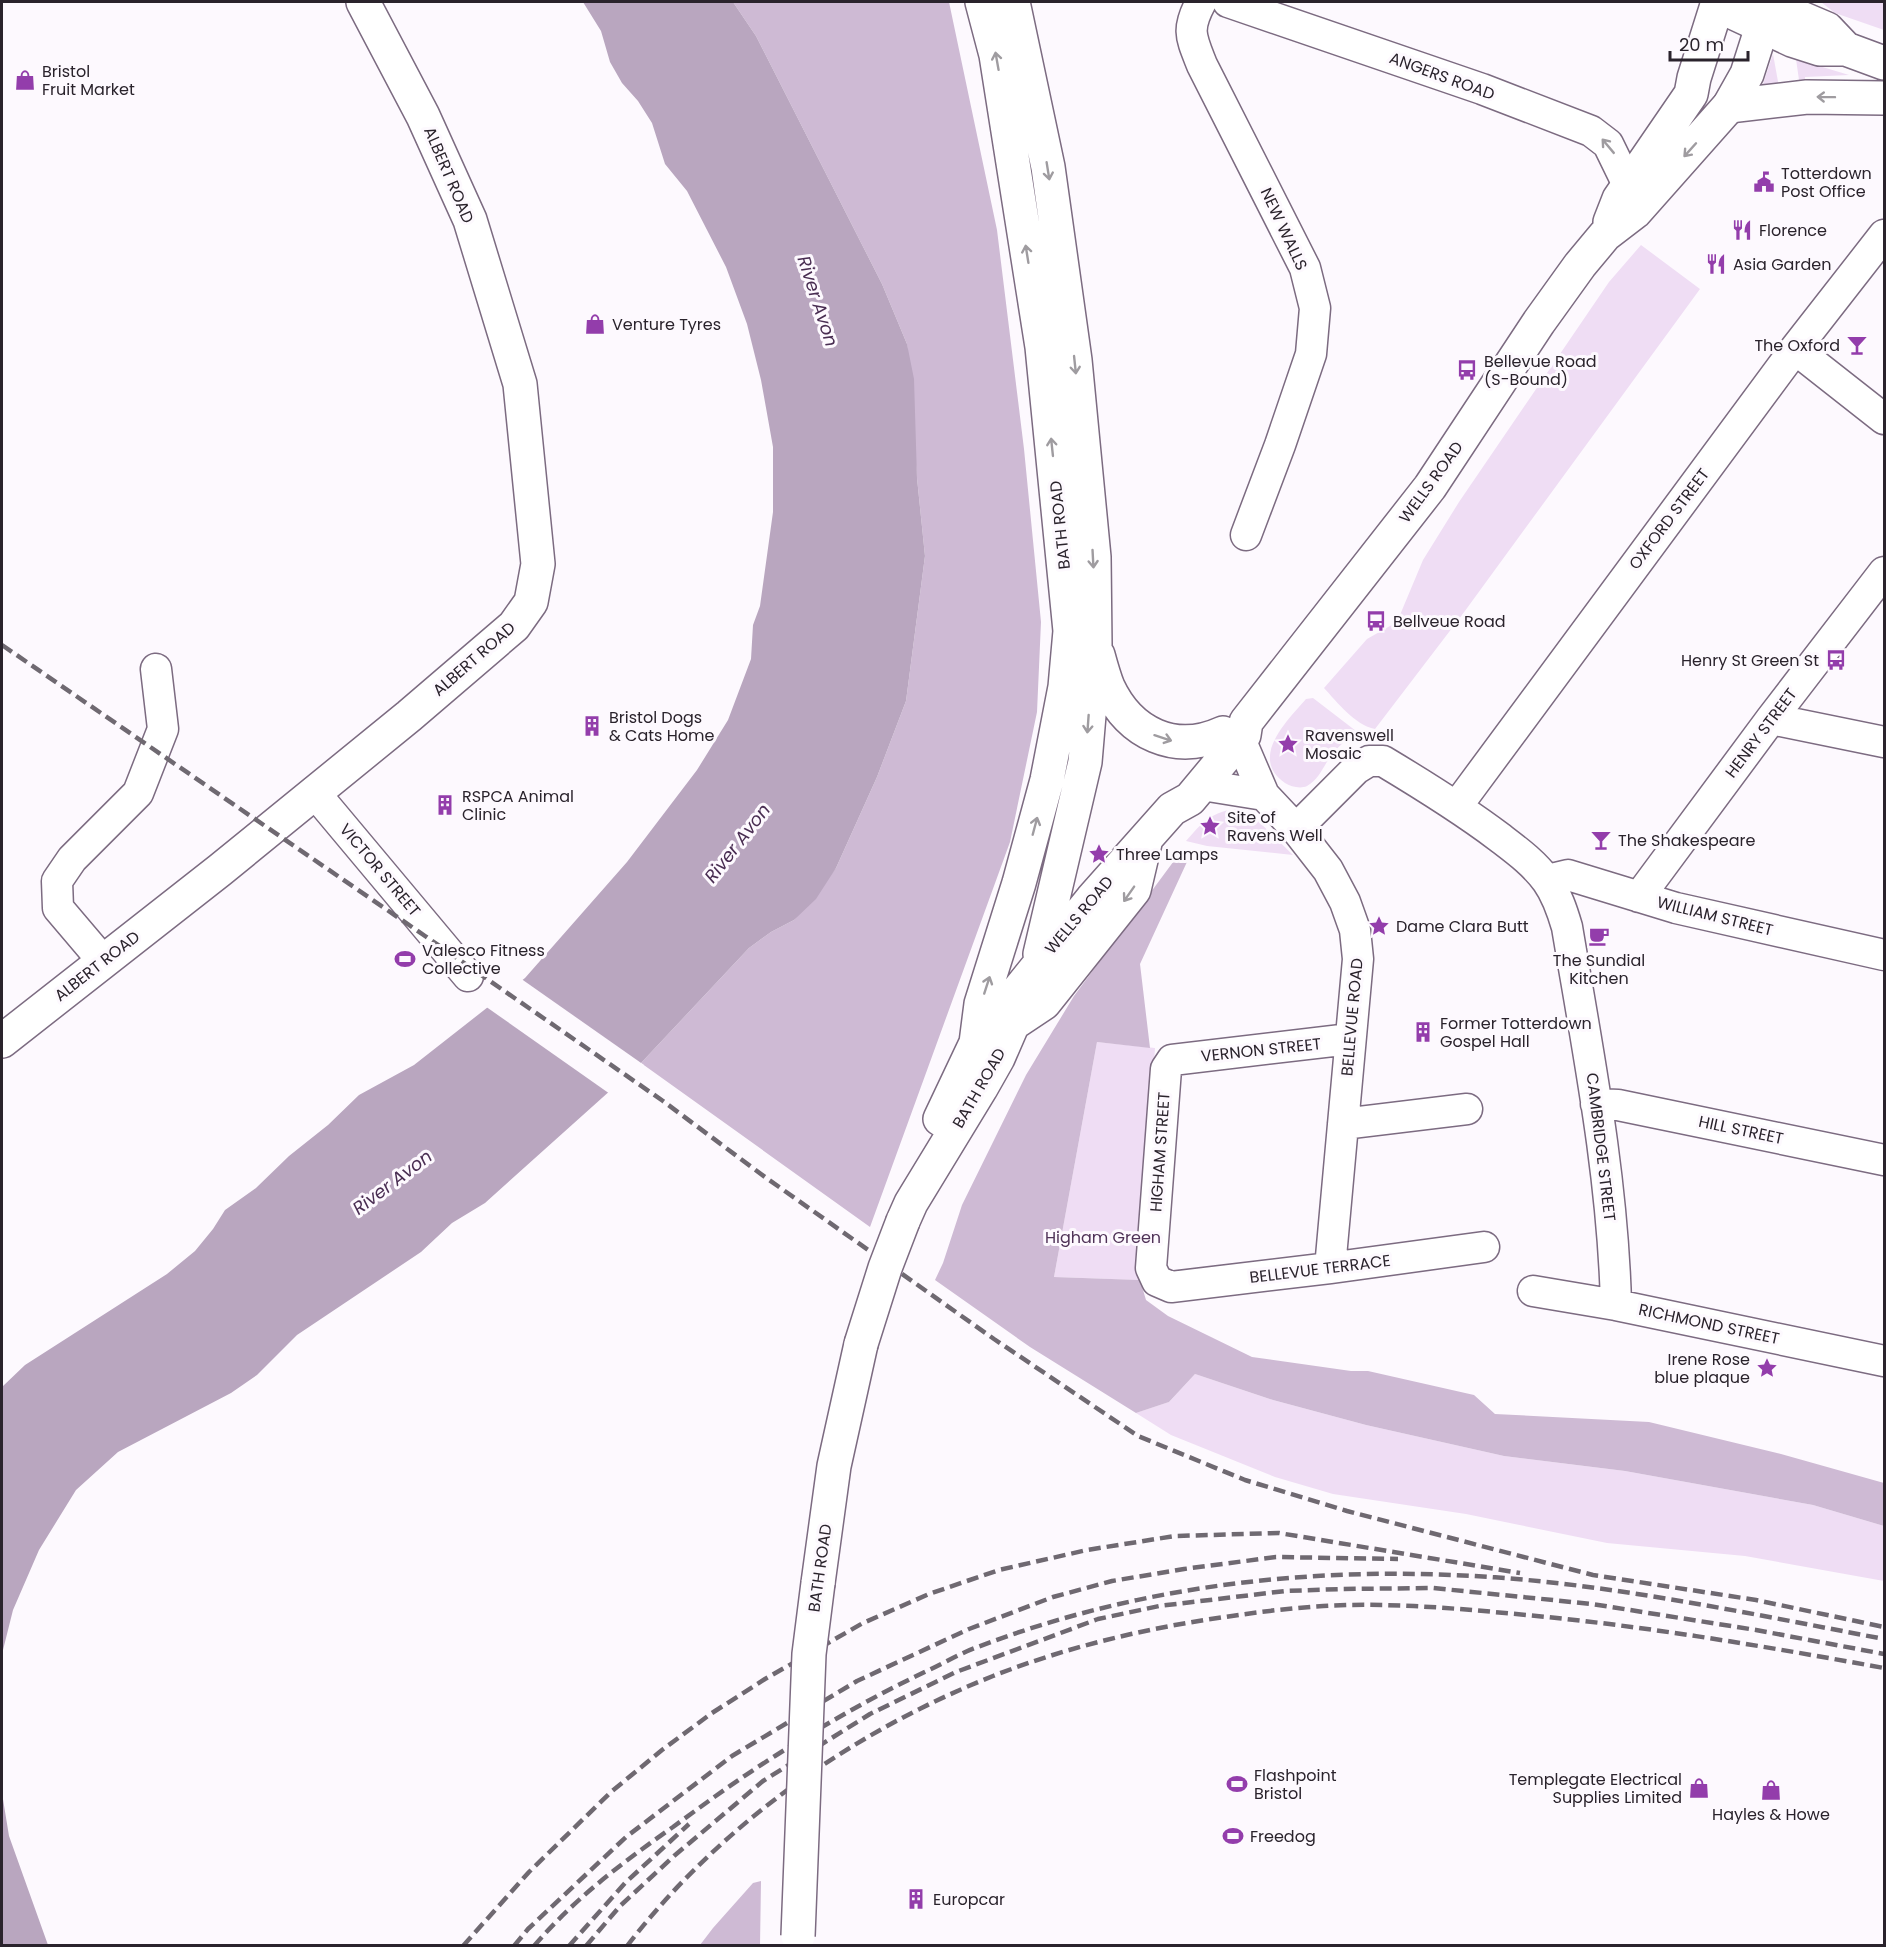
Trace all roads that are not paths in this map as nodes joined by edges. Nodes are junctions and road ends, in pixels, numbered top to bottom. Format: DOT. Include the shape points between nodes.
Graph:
graph roads {
  1 [pos="363,2"];
  2 [pos="982,2"];
  3 [pos="1014,2"];
  4 [pos="1201,2"];
  5 [pos="1243,4"];
  6 [pos="1744,9"];
  7 [pos="1884,63"];
  8 [pos="1884,98"];
  9 [pos="1729,106"];
  10 [pos="1628,185"];
  11 [pos="1605,235"];
  12 [pos="1884,235"];
  13 [pos="1795,349"];
  14 [pos="1884,419"];
  15 [pos="1246,534"];
  16 [pos="1884,572"];
  17 [pos="1095,645"];
  18 [pos="156,669"];
  19 [pos="1771,719"];
  20 [pos="1236,731"];
  21 [pos="1884,742"];
  22 [pos="1202,785"];
  23 [pos="314,792"];
  24 [pos="1264,795"];
  25 [pos="1457,806"];
  26 [pos="1172,809"];
  27 [pos="1296,829"];
  28 [pos="1146,839"];
  29 [pos="1546,880"];
  30 [pos="1639,897"];
  31 [pos="1884,955"];
  32 [pos="103,961"];
  33 [pos="1034,968"];
  34 [pos="468,976"];
  35 [pos="1014,1023"];
  36 [pos="1350,1040"];
  37 [pos="2,1041"];
  38 [pos="976,1043"];
  39 [pos="1172,1060"];
  40 [pos="1596,1104"];
  41 [pos="1467,1109"];
  42 [pos="1343,1124"];
  43 [pos="1884,1160"];
  44 [pos="907,1212"];
  45 [pos="1484,1247"];
  46 [pos="1330,1268"];
  47 [pos="1157,1281"];
  48 [pos="1533,1291"];
  49 [pos="1616,1305"];
  50 [pos="1884,1361"];
  51 [pos="798,1941"];
  1 -- 23 [label="main road, ALBERT ROAD" via="423,116 470,220 520,384 538,564 531,602 514,626"];
  38 -- 2 [label="main road, BATH ROAD, one-way" via="981,1004 1020,883 1047,780 1065,687 1070,631 1042,347 996,55"];
  3 -- 17 [label="main road, BATH ROAD, one-way" via="1048,167 1075,360 1094,557"];
  4 -- 15 [label="street, NEW WALLS" via="1192,19 1190,35 1305,268 1316,308 1311,354"];
  10 -- 5 [label="street, ANGERS ROAD, one-way" via="1608,144 1591,131"];
  6 -- 7 [label="main road" via="1820,49 1846,48"];
  6 -- 9 [label="main road, WELLS ROAD" via="1747,74"];
  6 -- 10 [label="main road, WELLS ROAD" via="1725,53 1691,94"];
  8 -- 9 [label="main road, one-way" via="1807,97"];
  9 -- 11 [label="main road, WELLS ROAD, one-way" via="1635,212"];
  10 -- 11 [label="main road, WELLS ROAD"];
  11 -- 20 [label="main road, WELLS ROAD" via="1539,322 1430,487"];
  12 -- 13 [label="street, OXFORD STREET"];
  13 -- 14 [label="street"];
  13 -- 25 [label="street, OXFORD STREET"];
  16 -- 19 [label="street, HENRY STREET"];
  17 -- 20 [label="main road, one-way" via="1107,685 1117,702 1130,718 1157,738 1200,742"];
  17 -- 33 [label="main road, BATH ROAD, one-way" via="1085,762"];
  18 -- 32 [label="street" via="163,729 138,793 72,859 57,881 58,908"];
  19 -- 21 [label="street"];
  19 -- 30 [label="street, HENRY STREET"];
  20 -- 22 [label="main road, WELLS ROAD"];
  20 -- 24 [label="street, BELLEVUE ROAD"];
  20 -- 26 [label="main road, WELLS ROAD" via="1177,787"];
  22 -- 24 [label="street"];
  22 -- 26 [label="main road, WELLS ROAD" via="1190,799"];
  23 -- 32 [label="main road, ALBERT ROAD"];
  23 -- 34 [label="street, VICTOR STREET"];
  24 -- 27 [label="street, BELLEVUE ROAD"];
  25 -- 27 [label="street, CAMBRIDGE STREET" via="1383,761 1369,760"];
  25 -- 29 [label="street, CAMBRIDGE STREET" via="1527,860"];
  26 -- 28 [label="main road, WELLS ROAD"];
  27 -- 36 [label="street, BELLEVUE ROAD" via="1328,870 1355,930 1358,959"];
  28 -- 33 [label="main road, WELLS ROAD"];
  28 -- 35 [label="main road, one-way" via="1134,890 1044,1003"];
  29 -- 30 [label="street, WILLIAM STREET" via="1568,874"];
  29 -- 40 [label="street, CAMBRIDGE STREET" via="1559,900 1567,927"];
  30 -- 31 [label="street, WILLIAM STREET"];
  32 -- 37 [label="main road, ALBERT ROAD"];
  33 -- 35 [label="main road, BATH ROAD"];
  33 -- 38 [label="main road, BATH ROAD"];
  35 -- 44 [label="main road, BATH ROAD" via="981,1088"];
  36 -- 39 [label="street, VERNON STREET"];
  36 -- 42 [label="street, BELLEVUE ROAD"];
  38 -- 44 [label="main road, BATH ROAD" via="931,1139"];
  39 -- 47 [label="street, HIGHAM STREET" via="1166,1069 1151,1268"];
  40 -- 43 [label="street, HILL STREET" via="1618,1105"];
  40 -- 49 [label="street, CAMBRIDGE STREET" via="1615,1258"];
  41 -- 42 [label="street"];
  42 -- 46 [label="street, BELLEVUE ROAD"];
  44 -- 51 [label="main road, BATH ROAD, bridge" via="861,1344 834,1466 809,1654"];
  45 -- 46 [label="street, BELLEVUE TERRACE"];
  46 -- 47 [label="street, BELLEVUE TERRACE" via="1171,1287"];
  48 -- 49 [label="street, RICHMOND STREET"];
  49 -- 50 [label="street, RICHMOND STREET"];
}
